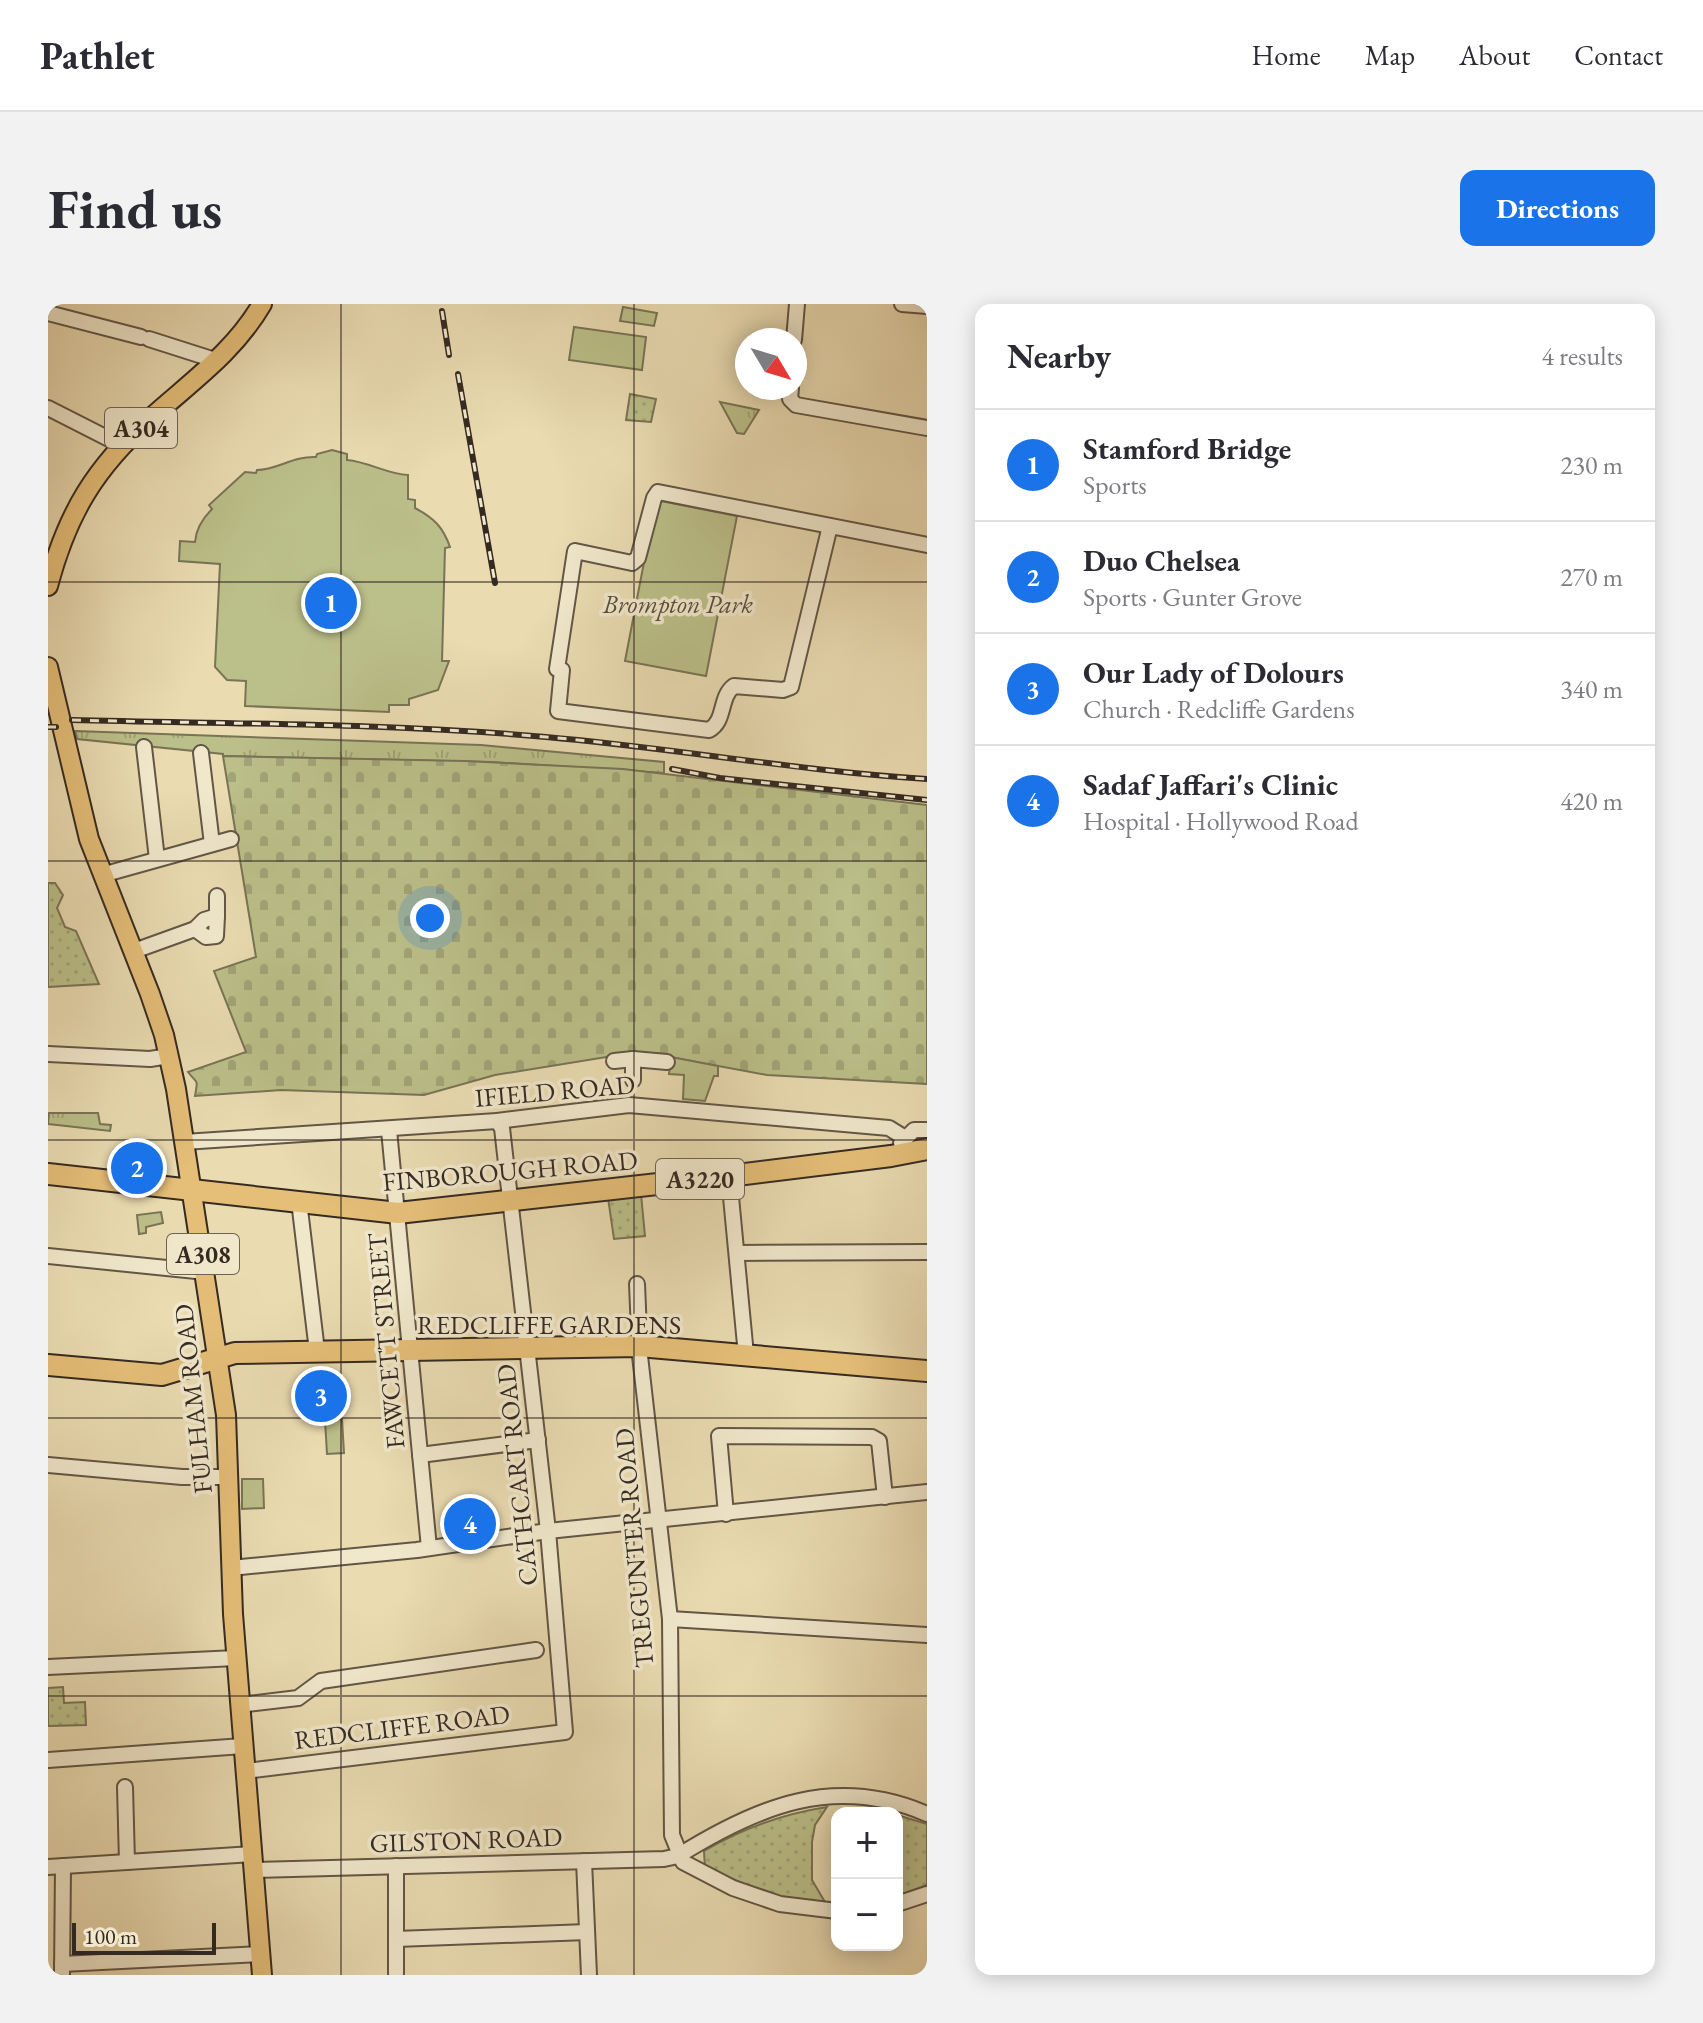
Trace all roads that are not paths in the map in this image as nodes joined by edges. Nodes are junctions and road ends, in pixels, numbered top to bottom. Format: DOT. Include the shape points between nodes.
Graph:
graph roads {
  1 [pos="262,304"];
  2 [pos="797,304"];
  3 [pos="902,304"];
  4 [pos="927,306"];
  5 [pos="48,313"];
  6 [pos="795,328"];
  7 [pos="218,361"];
  8 [pos="791,400"];
  9 [pos="48,408"];
  10 [pos="927,428"];
  11 [pos="113,441"];
  12 [pos="829,531"];
  13 [pos="927,545"];
  14 [pos="48,586"];
  15 [pos="48,667"];
  16 [pos="144,747"];
  17 [pos="201,753"];
  18 [pos="231,839"];
  19 [pos="212,844"];
  20 [pos="157,859"];
  21 [pos="102,875"];
  22 [pos="217,896"];
  23 [pos="134,951"];
  24 [pos="48,1054"];
  25 [pos="169,1056"];
  26 [pos="633,1059"];
  27 [pos="614,1061"];
  28 [pos="667,1062"];
  29 [pos="631,1092"];
  30 [pos="497,1121"];
  31 [pos="389,1130"];
  32 [pos="927,1130"];
  33 [pos="905,1138"];
  34 [pos="184,1142"];
  35 [pos="927,1149"];
  36 [pos="891,1156"];
  37 [pos="48,1174"];
  38 [pos="729,1176"];
  39 [pos="192,1189"];
  40 [pos="509,1200"];
  41 [pos="299,1201"];
  42 [pos="398,1213"];
  43 [pos="927,1252"];
  44 [pos="737,1253"];
  45 [pos="48,1256"];
  46 [pos="206,1272"];
  47 [pos="637,1284"];
  48 [pos="639,1346"];
  49 [pos="527,1348"];
  50 [pos="317,1351"];
  51 [pos="410,1352"];
  52 [pos="746,1355"];
  53 [pos="218,1357"];
  54 [pos="48,1365"];
  55 [pos="927,1371"];
  56 [pos="538,1440"];
  57 [pos="420,1455"];
  58 [pos="48,1465"];
  59 [pos="230,1477"];
  60 [pos="927,1492"];
  61 [pos="885,1497"];
  62 [pos="726,1514"];
  63 [pos="658,1521"];
  64 [pos="548,1531"];
  65 [pos="429,1548"];
  66 [pos="231,1568"];
  67 [pos="670,1619"];
  68 [pos="927,1635"];
  69 [pos="536,1650"];
  70 [pos="236,1658"];
  71 [pos="48,1667"];
  72 [pos="239,1705"];
  73 [pos="565,1732"];
  74 [pos="243,1746"];
  75 [pos="48,1760"];
  76 [pos="246,1771"];
  77 [pos="125,1787"];
  78 [pos="927,1814"];
  79 [pos="678,1856"];
  80 [pos="584,1861"];
  81 [pos="127,1862"];
  82 [pos="254,1862"];
  83 [pos="55,1866"];
  84 [pos="396,1866"];
  85 [pos="927,1894"];
  86 [pos="903,1902"];
  87 [pos="831,1910"];
  88 [pos="587,1932"];
  89 [pos="396,1939"];
  90 [pos="260,1954"];
  91 [pos="62,1970"];
  92 [pos="396,1973"];
  93 [pos="262,1975"];
  94 [pos="589,1975"];
  1 -- 7 [label="main road, A304"];
  2 -- 6 [label="street"];
  3 -- 4 [label="street"];
  5 -- 7 [label="street"];
  7 -- 14 [label="main road, A304" via="150,419 87,490 61,540"];
  8 -- 10 [label="street"];
  9 -- 11 [label="street"];
  12 -- 12 [label="street" via="791,687 734,686 727,692 719,721 709,730 560,712 562,670 557,669 575,551 632,563 658,492"];
  12 -- 13 [label="street"];
  15 -- 21 [label="main road, FULHAM ROAD" via="65,713 81,809"];
  16 -- 20 [label="street"];
  17 -- 19 [label="street"];
  18 -- 19 [label="street"];
  19 -- 20 [label="street"];
  20 -- 21 [label="street"];
  21 -- 23 [label="main road, FULHAM ROAD"];
  22 -- 23 [label="street" via="217,916"];
  23 -- 25 [label="main road, FULHAM ROAD"];
  24 -- 25 [label="street"];
  25 -- 34 [label="main road, FULHAM ROAD"];
  26 -- 27 [label="street"];
  26 -- 28 [label="street"];
  26 -- 29 [label="street"];
  29 -- 30 [label="street, IFIELD ROAD"];
  29 -- 33 [label="street, IFIELD ROAD" via="889,1128"];
  30 -- 31 [label="street, IFIELD ROAD"];
  30 -- 40 [label="street, CATHCART ROAD"];
  31 -- 34 [label="street, IFIELD ROAD"];
  31 -- 42 [label="street, FAWCETT STREET"];
  32 -- 33 [label="street" via="914,1130"];
  33 -- 36 [label="street"];
  34 -- 39 [label="main road, FULHAM ROAD"];
  35 -- 36 [label="highway, FINBOROUGH ROAD / A3220"];
  36 -- 38 [label="highway, FINBOROUGH ROAD / A3220"];
  37 -- 39 [label="highway, A3220"];
  38 -- 40 [label="highway, FINBOROUGH ROAD / A3220"];
  38 -- 44 [label="street"];
  39 -- 41 [label="highway, FINBOROUGH ROAD / A3220"];
  39 -- 46 [label="main road, FULHAM ROAD / A308"];
  40 -- 42 [label="highway, FINBOROUGH ROAD / A3220"];
  40 -- 49 [label="street, CATHCART ROAD"];
  41 -- 42 [label="highway, FINBOROUGH ROAD / A3220"];
  41 -- 50 [label="street"];
  42 -- 51 [label="street, FAWCETT STREET"];
  43 -- 44 [label="street"];
  44 -- 52 [label="street"];
  45 -- 46 [label="street"];
  46 -- 53 [label="main road, FULHAM ROAD / A308"];
  47 -- 48 [label="street, TREGUNTER ROAD"];
  48 -- 49 [label="highway, REDCLIFFE GARDENS"];
  48 -- 52 [label="highway, REDCLIFFE GARDENS"];
  48 -- 63 [label="street, TREGUNTER ROAD"];
  49 -- 51 [label="highway, REDCLIFFE GARDENS"];
  49 -- 56 [label="street, CATHCART ROAD"];
  50 -- 51 [label="highway, REDCLIFFE GARDENS"];
  50 -- 53 [label="highway, REDCLIFFE GARDENS"];
  51 -- 57 [label="street, FAWCETT STREET"];
  52 -- 55 [label="highway, REDCLIFFE GARDENS"];
  53 -- 54 [label="highway, REDCLIFFE GARDENS" via="162,1375"];
  53 -- 59 [label="main road, FULHAM ROAD / A308"];
  56 -- 57 [label="street"];
  56 -- 64 [label="street, CATHCART ROAD"];
  57 -- 65 [label="street, FAWCETT STREET"];
  58 -- 59 [label="street"];
  59 -- 66 [label="main road, FULHAM ROAD / A308"];
  60 -- 61 [label="street"];
  61 -- 62 [label="street"];
  61 -- 62 [label="street" via="879,1441 872,1437 719,1436"];
  62 -- 63 [label="street"];
  63 -- 64 [label="street"];
  63 -- 67 [label="street, TREGUNTER ROAD"];
  64 -- 65 [label="street"];
  64 -- 73 [label="street, CATHCART ROAD"];
  65 -- 66 [label="street"];
  66 -- 70 [label="main road, FULHAM ROAD / A308"];
  67 -- 68 [label="street"];
  67 -- 79 [label="street, TREGUNTER ROAD" via="672,1835"];
  69 -- 72 [label="street" via="321,1681 298,1698"];
  70 -- 71 [label="street"];
  70 -- 72 [label="main road, FULHAM ROAD / A308"];
  72 -- 74 [label="main road, FULHAM ROAD / A308"];
  73 -- 76 [label="street, REDCLIFFE ROAD"];
  74 -- 75 [label="street"];
  74 -- 76 [label="main road, FULHAM ROAD / A308"];
  76 -- 82 [label="main road, FULHAM ROAD / A308"];
  77 -- 81 [label="street"];
  78 -- 79 [label="street" via="886,1798 803,1800 765,1810"];
  79 -- 80 [label="street, GILSTON ROAD"];
  79 -- 87 [label="street" via="750,1895"];
  80 -- 84 [label="street, GILSTON ROAD"];
  80 -- 88 [label="street"];
  81 -- 82 [label="street, GILSTON ROAD"];
  81 -- 83 [label="street, GILSTON ROAD"];
  82 -- 84 [label="street, GILSTON ROAD"];
  82 -- 90 [label="main road, FULHAM ROAD / A308"];
  83 -- 91 [label="street"];
  84 -- 89 [label="street"];
  85 -- 86 [label="street"];
  88 -- 89 [label="street"];
  88 -- 94 [label="street"];
  89 -- 92 [label="street"];
  90 -- 91 [label="street"];
  90 -- 93 [label="main road, FULHAM ROAD / A308"];
}
